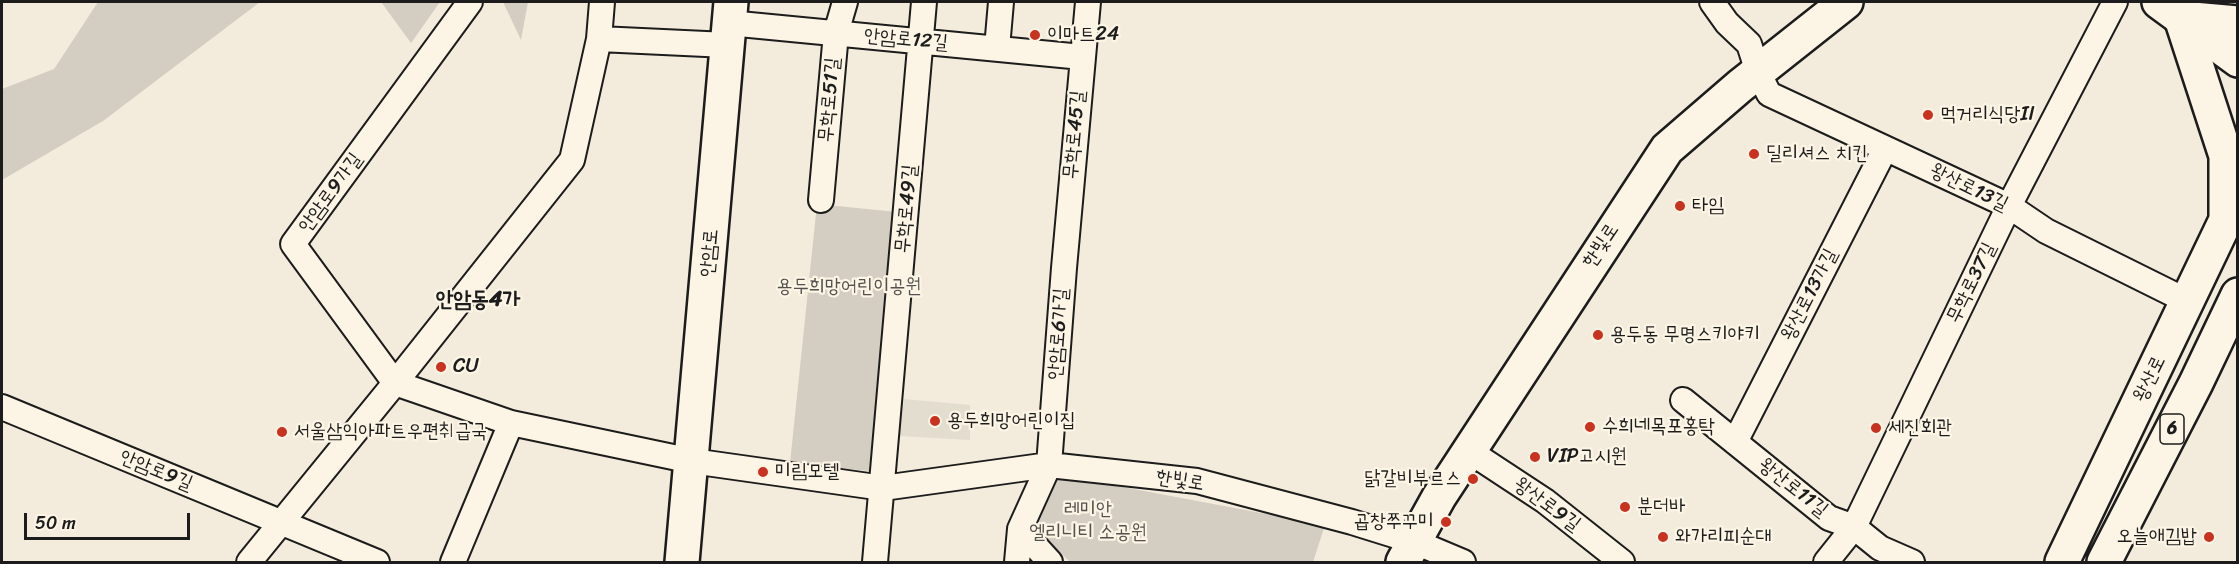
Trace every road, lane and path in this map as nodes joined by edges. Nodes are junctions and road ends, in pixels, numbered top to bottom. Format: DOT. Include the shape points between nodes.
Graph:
graph roads {
  1 [pos="470,2"];
  2 [pos="602,2"];
  3 [pos="845,2"];
  4 [pos="924,2"];
  5 [pos="1001,2"];
  6 [pos="1088,2"];
  7 [pos="1712,2"];
  8 [pos="1846,2"];
  9 [pos="2115,2"];
  10 [pos="2170,10"];
  11 [pos="729,23"];
  12 [pos="2238,23"];
  13 [pos="836,33"];
  14 [pos="599,39"];
  15 [pos="920,41"];
  16 [pos="997,48"];
  17 [pos="1082,57"];
  18 [pos="2238,60"];
  19 [pos="1758,72"];
  20 [pos="1885,149"];
  21 [pos="821,200"];
  22 [pos="2009,206"];
  23 [pos="2232,208"];
  24 [pos="1064,268"];
  25 [pos="2187,301"];
  26 [pos="2234,313"];
  27 [pos="395,384"];
  28 [pos="1683,400"];
  29 [pos="2,407"];
  30 [pos="512,423"];
  31 [pos="1735,442"];
  32 [pos="1469,451"];
  33 [pos="692,461"];
  34 [pos="1049,465"];
  35 [pos="883,488"];
  36 [pos="280,521"];
  37 [pos="1854,527"];
  38 [pos="1020,529"];
  39 [pos="1408,552"];
  40 [pos="249,562"];
  41 [pos="378,562"];
  42 [pos="453,562"];
  43 [pos="682,562"];
  44 [pos="875,562"];
  45 [pos="1017,562"];
  46 [pos="1050,562"];
  47 [pos="1463,562"];
  48 [pos="1622,562"];
  49 [pos="1826,562"];
  50 [pos="1912,562"];
  51 [pos="2062,562"];
  52 [pos="2104,562"];
  1 -- 27 [label="street, 안암로9가길" via="293,244"];
  2 -- 14 [label="street"];
  3 -- 13 [label="street, 무학로51길"];
  4 -- 15 [label="street, 무학로49길"];
  5 -- 16 [label="street"];
  6 -- 17 [label="street, 무학로45길"];
  7 -- 19 [label="street, 왕산로13길" via="1749,44"];
  8 -- 19 [label="main road, 한빛로"];
  9 -- 22 [label="street, 무학로37길"];
  10 -- 12 [label="main road"];
  10 -- 18 [label="main road"];
  10 -- 23 [label="main road" via="2226,156"];
  11 -- 13 [label="street, 안암로12길"];
  11 -- 14 [label="street"];
  11 -- 33 [label="main road, 안암로"];
  13 -- 15 [label="street, 안암로12길"];
  13 -- 21 [label="street, 무학로51길"];
  14 -- 27 [label="street" via="572,160"];
  15 -- 16 [label="street, 안암로12길"];
  15 -- 35 [label="street, 무학로49길"];
  16 -- 17 [label="street, 안암로12길"];
  17 -- 24 [label="street, 무학로45길"];
  19 -- 20 [label="street, 왕산로13길" via="1769,94"];
  19 -- 32 [label="main road, 한빛로" via="1666,149"];
  20 -- 22 [label="street, 왕산로13길"];
  20 -- 31 [label="street, 왕산로13가길"];
  22 -- 25 [label="street, 왕산로13길" via="2046,231"];
  22 -- 37 [label="street, 무학로37길"];
  23 -- 25 [label="main road, 왕산로 / 6"];
  24 -- 34 [label="street, 안암로6가길"];
  25 -- 51 [label="main road, 왕산로 / 6"];
  26 -- 52 [label="main road, 6"];
  27 -- 30 [label="street"];
  27 -- 36 [label="street"];
  28 -- 31 [label="street, 왕산로11길"];
  29 -- 36 [label="street, 안암로9길"];
  30 -- 33 [label="street"];
  30 -- 42 [label="street"];
  31 -- 37 [label="street, 왕산로11길" via="1829,518"];
  32 -- 39 [label="main road, 한빛로"];
  32 -- 48 [label="street, 왕산로9길" via="1545,501"];
  33 -- 35 [label="street"];
  33 -- 43 [label="main road, 안암로"];
  34 -- 35 [label="street"];
  34 -- 38 [label="street, 안암로6가길"];
  34 -- 39 [label="street, 한빛로" via="1197,481 1352,522"];
  35 -- 44 [label="street, 무학로49길"];
  36 -- 40 [label="street"];
  36 -- 41 [label="street, 안암로9길"];
  37 -- 49 [label="street, 무학로37길"];
  37 -- 50 [label="street, 왕산로11길" via="1880,548"];
  38 -- 45 [label="street, 안암로6가길"];
  38 -- 46 [label="street"];
  39 -- 47 [label="street, 한빛로"];
}
